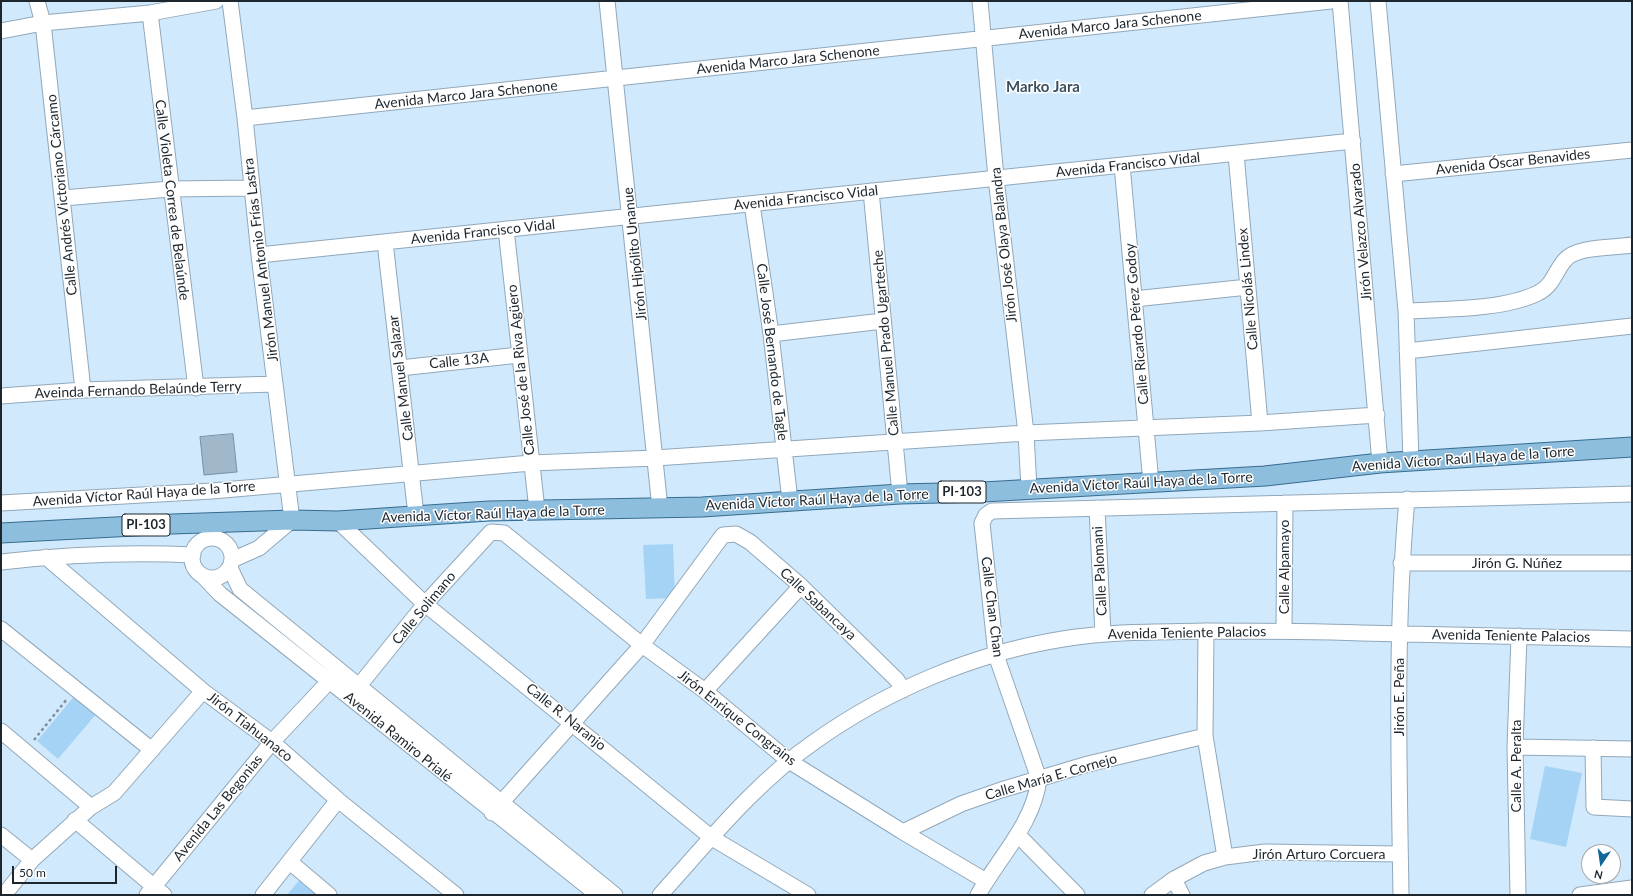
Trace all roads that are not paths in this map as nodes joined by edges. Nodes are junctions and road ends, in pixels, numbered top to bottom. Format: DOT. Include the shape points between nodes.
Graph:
graph roads {
  1 [pos="38,1"];
  2 [pos="216,1"];
  3 [pos="230,1"];
  4 [pos="607,1"];
  5 [pos="980,1"];
  6 [pos="1331,1"];
  7 [pos="1340,1"];
  8 [pos="1378,1"];
  9 [pos="150,13"];
  10 [pos="43,23"];
  11 [pos="1,31"];
  12 [pos="984,38"];
  13 [pos="616,78"];
  14 [pos="245,118"];
  15 [pos="1353,142"];
  16 [pos="1632,150"];
  17 [pos="1236,154"];
  18 [pos="1122,165"];
  19 [pos="1393,174"];
  20 [pos="996,178"];
  21 [pos="252,188"];
  22 [pos="170,189"];
  23 [pos="871,191"];
  24 [pos="63,198"];
  25 [pos="752,204"];
  26 [pos="631,216"];
  27 [pos="506,229"];
  28 [pos="385,242"];
  29 [pos="1632,245"];
  30 [pos="259,255"];
  31 [pos="1248,288"];
  32 [pos="1134,298"];
  33 [pos="1406,312"];
  34 [pos="883,321"];
  35 [pos="1632,326"];
  36 [pos="772,334"];
  37 [pos="1407,351"];
  38 [pos="519,355"];
  39 [pos="400,368"];
  40 [pos="275,384"];
  41 [pos="196,388"];
  42 [pos="83,390"];
  43 [pos="1,396"];
  44 [pos="1377,415"];
  45 [pos="1260,423"];
  46 [pos="1146,428"];
  47 [pos="1026,433"];
  48 [pos="895,441"];
  49 [pos="1632,447"];
  50 [pos="784,449"];
  51 [pos="655,458"];
  52 [pos="1411,460"];
  53 [pos="531,463"];
  54 [pos="1380,463"];
  55 [pos="412,473"];
  56 [pos="1151,482"];
  57 [pos="288,485"];
  58 [pos="1029,489"];
  59 [pos="900,494"];
  60 [pos="1632,494"];
  61 [pos="1407,499"];
  62 [pos="790,501"];
  63 [pos="1285,502"];
  64 [pos="1,503"];
  65 [pos="660,508"];
  66 [pos="1097,508"];
  67 [pos="537,510"];
  68 [pos="416,515"];
  69 [pos="292,520"];
  70 [pos="338,521"];
  71 [pos="194,523"];
  72 [pos="228,523"];
  73 [pos="1,533"];
  74 [pos="504,533"];
  75 [pos="228,546"];
  76 [pos="194,552"];
  77 [pos="46,557"];
  78 [pos="1,562"];
  79 [pos="1402,563"];
  80 [pos="1632,563"];
  81 [pos="231,564"];
  82 [pos="202,575"];
  83 [pos="801,586"];
  84 [pos="425,604"];
  85 [pos="1,629"];
  86 [pos="1206,631"];
  87 [pos="1284,631"];
  88 [pos="1103,634"];
  89 [pos="1399,634"];
  90 [pos="1519,636"];
  91 [pos="1632,639"];
  92 [pos="642,645"];
  93 [pos="996,654"];
  94 [pos="340,670"];
  95 [pos="329,682"];
  96 [pos="360,686"];
  97 [pos="903,690"];
  98 [pos="203,691"];
  99 [pos="705,691"];
  100 [pos="350,698"];
  101 [pos="573,723"];
  102 [pos="1,731"];
  103 [pos="1205,736"];
  104 [pos="272,742"];
  105 [pos="1515,748"];
  106 [pos="1593,748"];
  107 [pos="1632,748"];
  108 [pos="152,750"];
  109 [pos="789,761"];
  110 [pos="1039,779"];
  111 [pos="338,800"];
  112 [pos="91,807"];
  113 [pos="496,808"];
  114 [pos="1632,809"];
  115 [pos="75,820"];
  116 [pos="903,832"];
  117 [pos="1,835"];
  118 [pos="1018,835"];
  119 [pos="712,838"];
  120 [pos="1400,854"];
  121 [pos="1225,857"];
  122 [pos="32,860"];
  123 [pos="290,862"];
  124 [pos="1174,879"];
  125 [pos="986,881"];
  126 [pos="1632,888"];
  127 [pos="155,892"];
  128 [pos="4,895"];
  129 [pos="263,895"];
  130 [pos="329,895"];
  131 [pos="456,895"];
  132 [pos="598,895"];
  133 [pos="615,895"];
  134 [pos="660,895"];
  135 [pos="808,895"];
  136 [pos="978,895"];
  137 [pos="1077,895"];
  138 [pos="1152,895"];
  139 [pos="1182,895"];
  140 [pos="1401,895"];
  141 [pos="1518,895"];
  142 [pos="1580,895"];
  1 -- 10 [label="street, Calle Andrés Victoriano Cárcamo"];
  2 -- 9 [label="street"];
  3 -- 14 [label="street, Jirón Manuel Antonio Frías Lastra"];
  4 -- 13 [label="street, Jirón Hipólito Unanue"];
  5 -- 12 [label="street, Jirón José Olaya Balandra"];
  6 -- 12 [label="street, Avenida Marco Jara Schenone"];
  7 -- 15 [label="street, Jirón Velazco Alvarado"];
  8 -- 19 [label="street"];
  9 -- 10 [label="street"];
  9 -- 22 [label="street, Calle Violeta Correa de Belaúnde"];
  10 -- 11 [label="street"];
  10 -- 24 [label="street, Calle Andrés Victoriano Cárcamo"];
  12 -- 13 [label="street, Avenida Marco Jara Schenone"];
  12 -- 20 [label="street, Jirón José Olaya Balandra"];
  13 -- 14 [label="street, Avenida Marco Jara Schenone"];
  13 -- 26 [label="street, Jirón Hipólito Unanue"];
  14 -- 21 [label="street, Jirón Manuel Antonio Frías Lastra"];
  15 -- 17 [label="street, Avenida Francisco Vidal"];
  15 -- 44 [label="street, Jirón Velazco Alvarado"];
  16 -- 19 [label="street, Avenida Óscar Benavides"];
  17 -- 18 [label="street, Avenida Francisco Vidal"];
  17 -- 31 [label="street, Calle Nicolás Lindex"];
  18 -- 20 [label="street, Avenida Francisco Vidal"];
  18 -- 32 [label="street, Calle Ricardo Pérez Godoy"];
  19 -- 33 [label="street"];
  20 -- 23 [label="street, Avenida Francisco Vidal"];
  20 -- 47 [label="street, Jirón José Olaya Balandra"];
  21 -- 22 [label="street"];
  21 -- 30 [label="street, Jirón Manuel Antonio Frías Lastra"];
  22 -- 24 [label="street"];
  22 -- 41 [label="street, Calle Violeta Correa de Belaúnde"];
  23 -- 25 [label="street, Avenida Francisco Vidal"];
  23 -- 34 [label="street, Calle Manuel Prado Ugarteche"];
  24 -- 42 [label="street, Calle Andrés Victoriano Cárcamo"];
  25 -- 26 [label="street, Avenida Francisco Vidal"];
  25 -- 36 [label="street, Calle José Bernando de Tagle"];
  26 -- 27 [label="street, Avenida Francisco Vidal"];
  26 -- 51 [label="street, Jirón Hipólito Unanue"];
  27 -- 28 [label="street, Avenida Francisco Vidal"];
  27 -- 38 [label="street, Calle José de la Riva Agüero"];
  28 -- 30 [label="street, Avenida Francisco Vidal"];
  28 -- 39 [label="street, Calle Manuel Salazar"];
  29 -- 33 [label="street" via="1576,252 1565,259 1548,286 1539,293 1509,303"];
  30 -- 40 [label="street, Jirón Manuel Antonio Frías Lastra"];
  31 -- 32 [label="street"];
  31 -- 45 [label="street, Calle Nicolás Lindex"];
  32 -- 46 [label="street, Calle Ricardo Pérez Godoy"];
  33 -- 37 [label="street"];
  34 -- 36 [label="street"];
  34 -- 48 [label="street, Calle Manuel Prado Ugarteche"];
  35 -- 37 [label="street"];
  36 -- 50 [label="street, Calle José Bernando de Tagle"];
  37 -- 52 [label="street"];
  38 -- 39 [label="street, Calle 13A"];
  38 -- 53 [label="street, Calle José de la Riva Agüero"];
  39 -- 55 [label="street, Calle Manuel Salazar"];
  40 -- 41 [label="street, Aveinda Fernando Belaúnde Terry"];
  40 -- 57 [label="street, Jirón Manuel Antonio Frías Lastra"];
  41 -- 42 [label="street, Aveinda Fernando Belaúnde Terry"];
  42 -- 43 [label="street, Aveinda Fernando Belaúnde Terry"];
  44 -- 45 [label="street, Avenida Víctor Raúl Haya de la Torre"];
  44 -- 54 [label="street, Jirón Velazco Alvarado"];
  45 -- 46 [label="street, Avenida Víctor Raúl Haya de la Torre"];
  46 -- 47 [label="street, Avenida Víctor Raúl Haya de la Torre"];
  46 -- 56 [label="street, Calle Ricardo Pérez Godoy"];
  47 -- 48 [label="street, Avenida Víctor Raúl Haya de la Torre"];
  47 -- 58 [label="street, Jirón José Olaya Balandra"];
  48 -- 50 [label="street, Avenida Víctor Raúl Haya de la Torre"];
  48 -- 59 [label="street, Calle Manuel Prado Ugarteche"];
  49 -- 52 [label="main road, Avenida Víctor Raúl Haya de la Torre / PI-103"];
  50 -- 51 [label="street, Avenida Víctor Raúl Haya de la Torre"];
  50 -- 62 [label="street, Calle José Bernando de Tagle"];
  51 -- 53 [label="street, Avenida Víctor Raúl Haya de la Torre"];
  51 -- 65 [label="street, Jirón Hipólito Unanue"];
  52 -- 54 [label="main road, Avenida Víctor Raúl Haya de la Torre / PI-103"];
  53 -- 55 [label="street, Avenida Víctor Raúl Haya de la Torre"];
  53 -- 67 [label="street, Calle José de la Riva Agüero"];
  54 -- 56 [label="main road, Avenida Víctor Raúl Haya de la Torre / PI-103" via="1265,476"];
  55 -- 57 [label="street, Avenida Víctor Raúl Haya de la Torre"];
  55 -- 68 [label="street, Calle Manuel Salazar"];
  56 -- 58 [label="main road, Avenida Víctor Raúl Haya de la Torre / PI-103"];
  57 -- 64 [label="street, Avenida Víctor Raúl Haya de la Torre"];
  57 -- 69 [label="street, Jirón Manuel Antonio Frías Lastra"];
  58 -- 59 [label="main road, Avenida Víctor Raúl Haya de la Torre / PI-103"];
  59 -- 62 [label="main road, Avenida Víctor Raúl Haya de la Torre / PI-103"];
  60 -- 61 [label="street"];
  61 -- 63 [label="street"];
  61 -- 79 [label="street, Jirón E. Peña"];
  62 -- 65 [label="main road, Avenida Víctor Raúl Haya de la Torre / PI-103"];
  63 -- 66 [label="street"];
  63 -- 87 [label="street, Calle Alpamayo"];
  65 -- 67 [label="main road, Avenida Víctor Raúl Haya de la Torre / PI-103"];
  66 -- 88 [label="street, Calle Palomani"];
  66 -- 93 [label="street, Calle Chan Chan" via="992,511 986,515 982,523"];
  67 -- 68 [label="main road, Avenida Víctor Raúl Haya de la Torre / PI-103"];
  68 -- 70 [label="main road, Avenida Víctor Raúl Haya de la Torre / PI-103"];
  69 -- 70 [label="main road, Avenida Víctor Raúl Haya de la Torre / PI-103"];
  69 -- 72 [label="main road, Avenida Víctor Raúl Haya de la Torre / PI-103"];
  69 -- 81 [label="street" via="259,548"];
  70 -- 84 [label="street, Calle R. Naranjo"];
  71 -- 72 [label="main road, Avenida Víctor Raúl Haya de la Torre / PI-103"];
  71 -- 73 [label="main road, Avenida Víctor Raúl Haya de la Torre / PI-103"];
  71 -- 76 [label="street"];
  72 -- 75 [label="street"];
  74 -- 84 [label="street, Calle Solimano" via="491,532"];
  74 -- 92 [label="street, Jirón Enrique Congrains"];
  75 -- 76 [label="street" via="222,540 207,538 200,542"];
  75 -- 81 [label="street" via="232,553"];
  76 -- 77 [label="street"];
  76 -- 82 [label="street" via="193,563"];
  77 -- 78 [label="street"];
  77 -- 98 [label="street, Jirón Tiahuanaco"];
  79 -- 80 [label="street, Jirón G. Núñez"];
  79 -- 89 [label="street, Jirón E. Peña"];
  81 -- 82 [label="street" via="225,574 218,577"];
  81 -- 94 [label="street, Avenida Ramiro Prialé" via="234,579 240,589"];
  82 -- 95 [label="street, Avenida Ramiro Prialé" via="220,594"];
  83 -- 92 [label="street, Calle Sabancaya" via="750,542 736,534 723,535"];
  83 -- 97 [label="street, Calle Sabancaya" via="897,680"];
  83 -- 99 [label="street"];
  84 -- 96 [label="street, Calle Solimano"];
  84 -- 101 [label="street, Calle R. Naranjo"];
  85 -- 108 [label="street"];
  86 -- 87 [label="street, Avenida Teniente Palacios"];
  86 -- 88 [label="street, Avenida Teniente Palacios"];
  86 -- 103 [label="street"];
  87 -- 89 [label="street, Avenida Teniente Palacios"];
  88 -- 93 [label="street, Avenida Teniente Palacios" via="1062,639"];
  89 -- 90 [label="street, Avenida Teniente Palacios"];
  89 -- 120 [label="street, Jirón E. Peña"];
  90 -- 91 [label="street, Avenida Teniente Palacios"];
  90 -- 105 [label="street, Calle A. Peralta"];
  92 -- 99 [label="street, Jirón Enrique Congrains"];
  92 -- 101 [label="street"];
  93 -- 97 [label="street, Avenida Teniente Palacios"];
  93 -- 110 [label="street, Calle Chan Chan"];
  94 -- 95 [label="street, Avenida Las Begonias"];
  94 -- 96 [label="street, Avenida Ramiro Prialé"];
  95 -- 100 [label="street, Avenida Ramiro Prialé"];
  95 -- 104 [label="street, Avenida Las Begonias"];
  96 -- 100 [label="street, Calle Solimano"];
  96 -- 113 [label="street, Avenida Ramiro Prialé"];
  97 -- 109 [label="street, Avenida Teniente Palacios" via="856,715"];
  98 -- 104 [label="street, Jirón Tiahuanaco"];
  98 -- 108 [label="street"];
  99 -- 109 [label="street, Jirón Enrique Congrains"];
  100 -- 113 [label="street, Avenida Ramiro Prialé"];
  101 -- 113 [label="street"];
  101 -- 119 [label="street, Calle R. Naranjo"];
  102 -- 112 [label="street"];
  103 -- 110 [label="street, Calle María E. Cornejo" via="1088,764"];
  103 -- 121 [label="street"];
  104 -- 111 [label="street, Jirón Tiahuanaco"];
  104 -- 127 [label="street, Avenida Las Begonias"];
  105 -- 106 [label="street"];
  105 -- 141 [label="street, Calle A. Peralta"];
  106 -- 107 [label="street"];
  106 -- 114 [label="street" via="1594,807"];
  108 -- 112 [label="street" via="114,793"];
  109 -- 116 [label="street, Jirón Enrique Congrains"];
  109 -- 119 [label="street, Avenida Teniente Palacios" via="751,796"];
  110 -- 116 [label="street, Calle María E. Cornejo" via="961,804"];
  110 -- 118 [label="street" via="1037,795"];
  111 -- 123 [label="street"];
  111 -- 131 [label="street, Jirón Tiahuanaco"];
  112 -- 115 [label="street"];
  113 -- 132 [label="street, Avenida Ramiro Prialé"];
  113 -- 133 [label="street, Avenida Ramiro Prialé"];
  115 -- 122 [label="street"];
  115 -- 127 [label="street"];
  116 -- 125 [label="street, Jirón Enrique Congrains"];
  117 -- 122 [label="street"];
  118 -- 125 [label="street"];
  118 -- 137 [label="street"];
  119 -- 134 [label="street, Avenida Teniente Palacios"];
  119 -- 135 [label="street, Calle R. Naranjo"];
  120 -- 121 [label="street, Jirón Arturo Corcuera" via="1265,852"];
  120 -- 140 [label="street, Jirón E. Peña"];
  121 -- 124 [label="street, Jirón Arturo Corcuera" via="1204,863"];
  122 -- 128 [label="street"];
  123 -- 129 [label="street"];
  123 -- 130 [label="street"];
  124 -- 138 [label="street, Jirón Arturo Corcuera"];
  124 -- 139 [label="street"];
  125 -- 136 [label="street"];
  126 -- 142 [label="street"];
}
